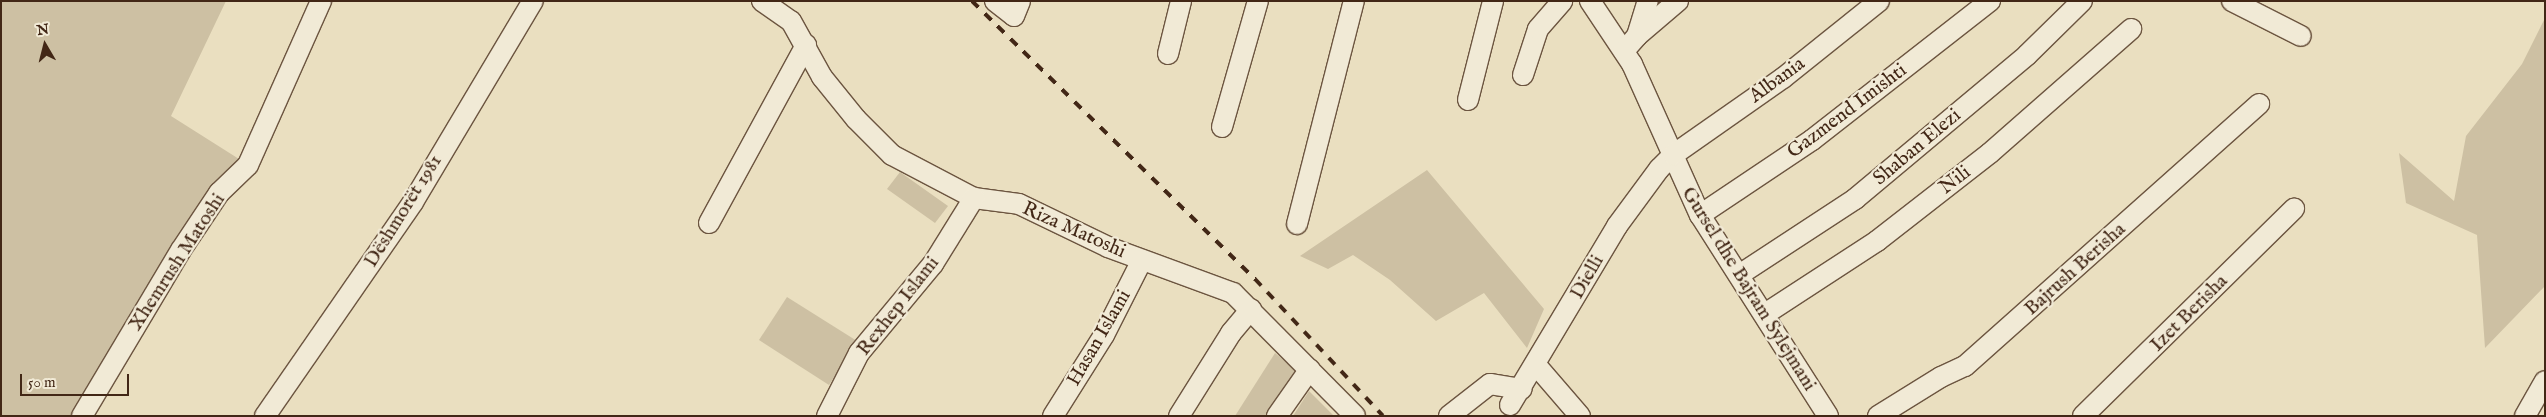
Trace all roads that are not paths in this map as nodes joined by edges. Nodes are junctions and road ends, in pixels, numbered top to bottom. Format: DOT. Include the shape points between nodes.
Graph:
graph roads {
  1 [pos="321,1"];
  2 [pos="533,1"];
  3 [pos="762,1"];
  4 [pos="995,1"];
  5 [pos="1020,1"];
  6 [pos="1181,1"];
  7 [pos="1258,1"];
  8 [pos="1354,1"];
  9 [pos="1493,1"];
  10 [pos="1562,1"];
  11 [pos="1590,1"];
  12 [pos="1648,1"];
  13 [pos="1678,1"];
  14 [pos="1879,1"];
  15 [pos="1990,1"];
  16 [pos="2082,1"];
  17 [pos="2232,1"];
  18 [pos="2131,29"];
  19 [pos="1637,36"];
  20 [pos="2301,36"];
  21 [pos="806,46"];
  22 [pos="1624,51"];
  23 [pos="1168,54"];
  24 [pos="1523,75"];
  25 [pos="1468,100"];
  26 [pos="2259,104"];
  27 [pos="1222,127"];
  28 [pos="1673,155"];
  29 [pos="974,198"];
  30 [pos="2294,209"];
  31 [pos="1700,215"];
  32 [pos="709,223"];
  33 [pos="1297,224"];
  34 [pos="1142,260"];
  35 [pos="1739,275"];
  36 [pos="1252,309"];
  37 [pos="1765,314"];
  38 [pos="1536,365"];
  39 [pos="1310,369"];
  40 [pos="2545,381"];
  41 [pos="1522,389"];
  42 [pos="1510,405"];
  43 [pos="82,416"];
  44 [pos="265,416"];
  45 [pos="827,416"];
  46 [pos="1053,416"];
  47 [pos="1179,416"];
  48 [pos="1277,416"];
  49 [pos="1355,416"];
  50 [pos="1449,416"];
  51 [pos="1580,416"];
  52 [pos="1828,416"];
  53 [pos="1878,416"];
  54 [pos="2083,416"];
  55 [pos="2525,416"];
  1 -- 43 [label="street, Xhemrush Matoshi" via="248,165 219,194 181,250"];
  2 -- 44 [label="street, Dëshmorët 1981" via="413,202"];
  3 -- 21 [label="street, Riza Matoshi" via="791,21"];
  4 -- 5 [label="street" via="1014,16"];
  6 -- 23 [label="street"];
  7 -- 27 [label="street"];
  8 -- 33 [label="street"];
  9 -- 25 [label="street"];
  10 -- 24 [label="street" via="1538,29"];
  11 -- 22 [label="street, Gursel dhe Bajram Sylejmani"];
  12 -- 19 [label="street"];
  13 -- 19 [label="street"];
  14 -- 28 [label="street, Albania" via="1783,78"];
  15 -- 31 [label="street, Gazmend Imishti" via="1812,140"];
  16 -- 35 [label="street, Shaban Elezi" via="2027,55 1855,199"];
  17 -- 20 [label="street"];
  18 -- 37 [label="street, Nili" via="1983,159 1877,241"];
  19 -- 22 [label="street"];
  21 -- 29 [label="street, Riza Matoshi" via="828,84 856,119 892,155"];
  21 -- 32 [label="street"];
  22 -- 28 [label="street, Gursel dhe Bajram Sylejmani"];
  26 -- 53 [label="street, Bajrush Berisha" via="1965,366 1941,376"];
  28 -- 31 [label="street, Gursel dhe Bajram Sylejmani"];
  28 -- 38 [label="street, Dielli" via="1646,184 1617,226"];
  29 -- 34 [label="street, Riza Matoshi" via="1018,204"];
  29 -- 45 [label="street, Rexhep Islami" via="933,264 859,353"];
  30 -- 54 [label="street, Izet Berisha"];
  31 -- 35 [label="street, Gursel dhe Bajram Sylejmani"];
  34 -- 36 [label="street, Riza Matoshi" via="1233,293"];
  34 -- 46 [label="street, Hasan Islami" via="1104,335"];
  35 -- 37 [label="street, Gursel dhe Bajram Sylejmani"];
  36 -- 39 [label="street, Riza Matoshi"];
  36 -- 47 [label="street" via="1231,333"];
  37 -- 52 [label="street, Gursel dhe Bajram Sylejmani"];
  38 -- 41 [label="street, Dielli"];
  38 -- 51 [label="street"];
  39 -- 48 [label="street"];
  39 -- 49 [label="street, Riza Matoshi"];
  40 -- 55 [label="street"];
  41 -- 42 [label="street, Dielli"];
  41 -- 50 [label="street" via="1490,384"];
}
